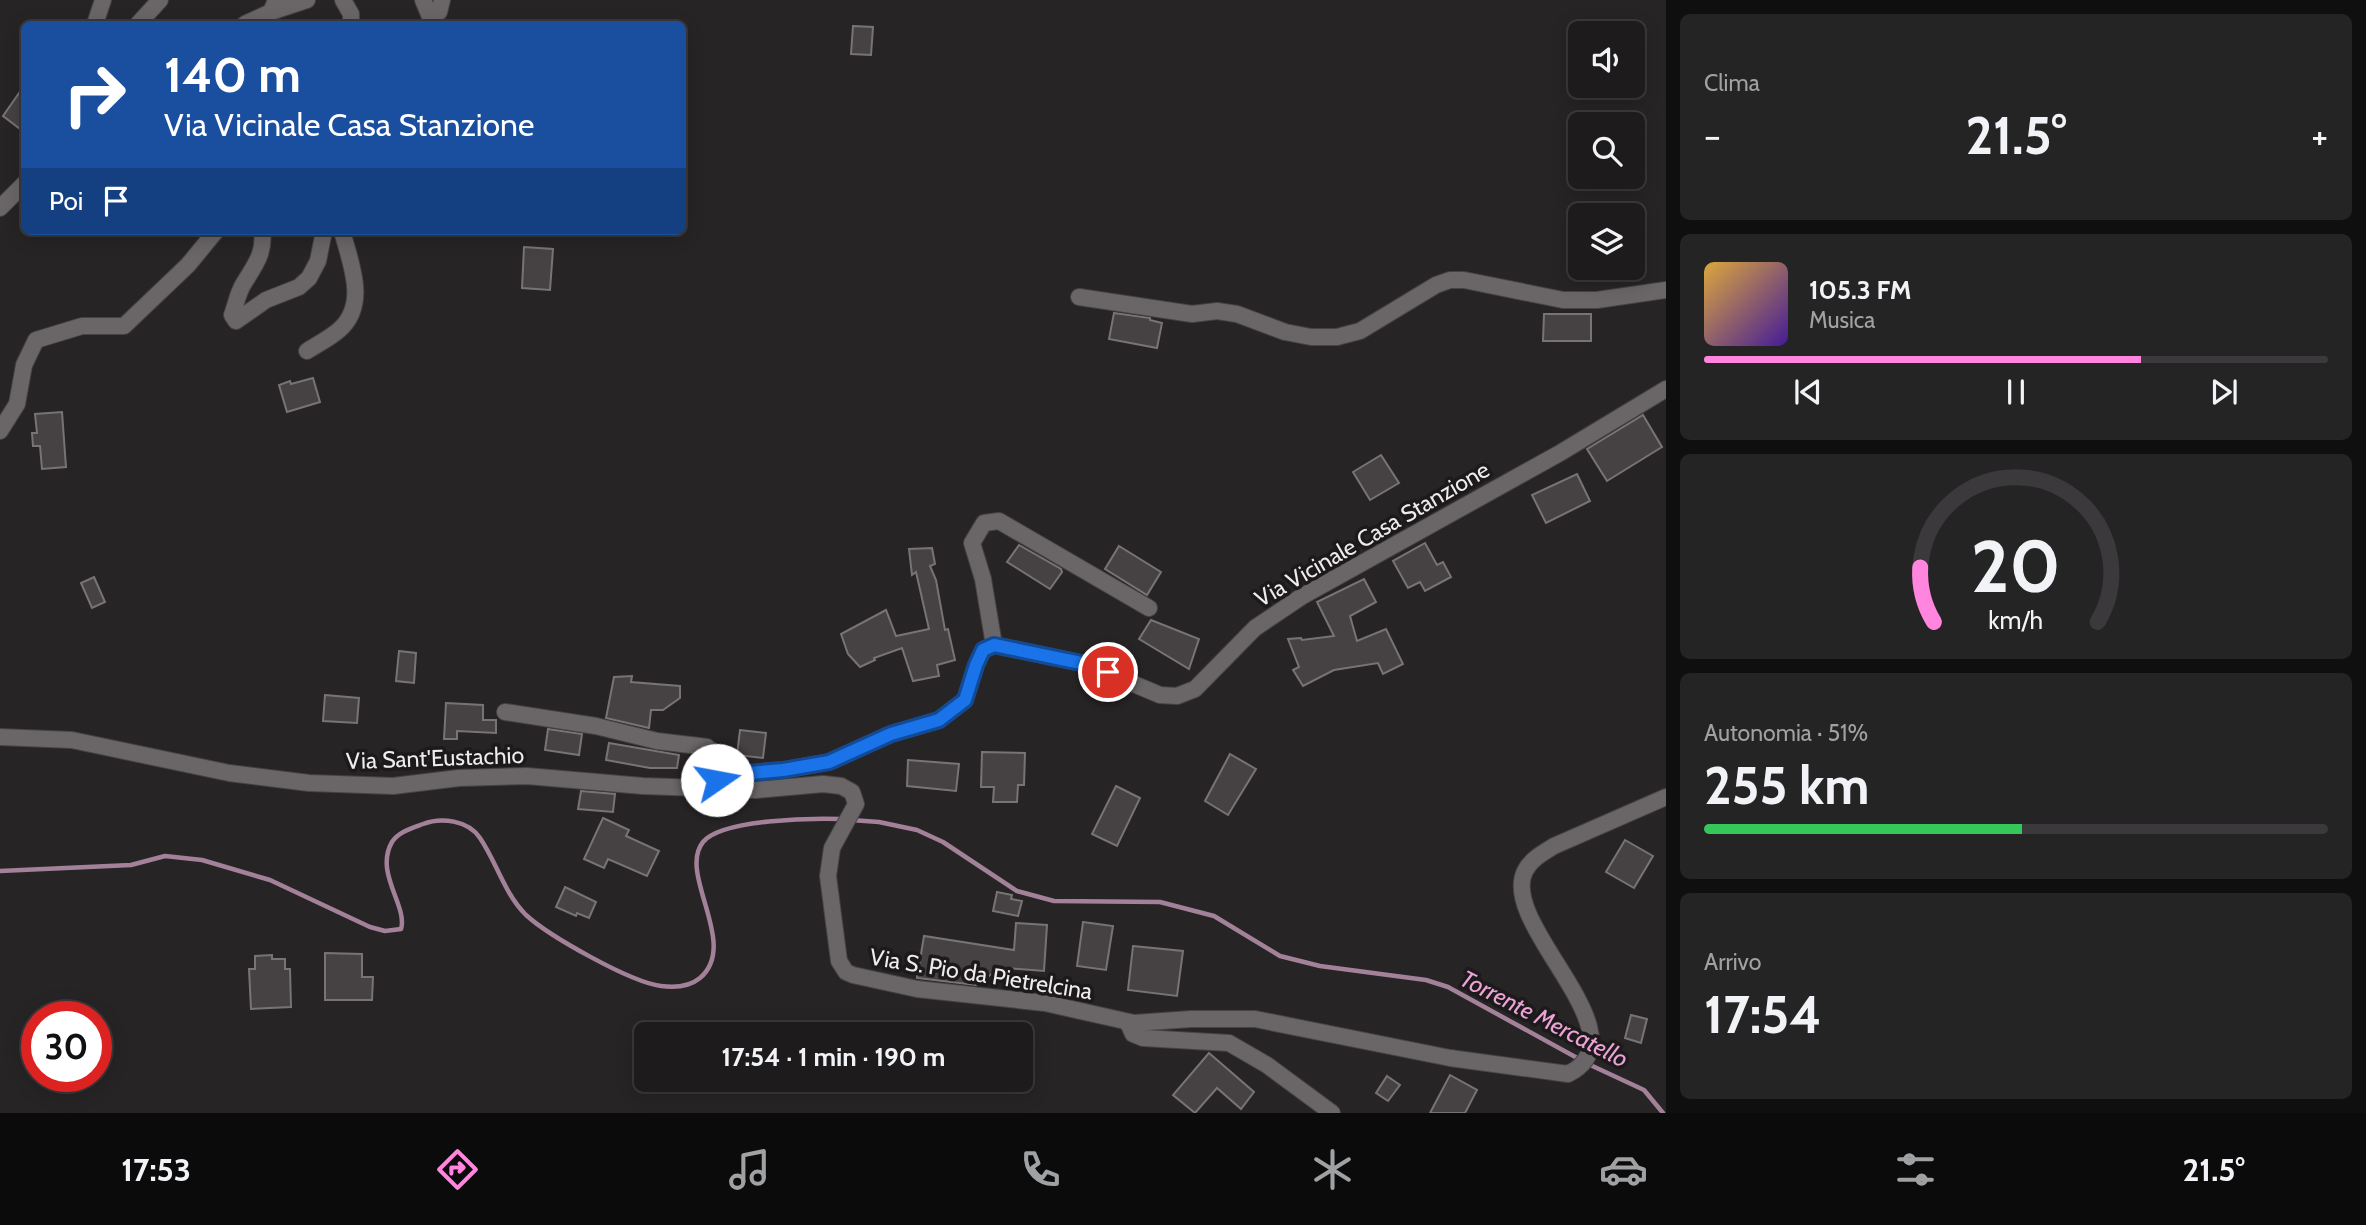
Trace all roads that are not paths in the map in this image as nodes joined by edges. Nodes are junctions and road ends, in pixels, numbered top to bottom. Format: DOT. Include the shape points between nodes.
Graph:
graph roads {
  1 [pos="103,0"];
  2 [pos="160,0"];
  3 [pos="307,0"];
  4 [pos="343,0"];
  5 [pos="423,0"];
  6 [pos="442,0"];
  7 [pos="273,6"];
  8 [pos="431,20"];
  9 [pos="96,21"];
  10 [pos="141,21"];
  11 [pos="250,21"];
  12 [pos="351,21"];
  13 [pos="21,187"];
  14 [pos="0,208"];
  15 [pos="213,235"];
  16 [pos="262,235"];
  17 [pos="323,235"];
  18 [pos="343,235"];
  19 [pos="1666,290"];
  20 [pos="1079,297"];
  21 [pos="307,351"];
  22 [pos="1666,389"];
  23 [pos="0,431"];
  24 [pos="1149,608"];
  25 [pos="994,645"];
  26 [pos="505,712"];
  27 [pos="0,737"];
  28 [pos="738,774"];
  29 [pos="707,789"];
  30 [pos="1666,797"];
  31 [pos="1128,1023"];
  32 [pos="1332,1113"];
  1 -- 9 [label="street"];
  2 -- 10 [label="street"];
  3 -- 7 [label="street"];
  4 -- 12 [label="street"];
  5 -- 8 [label="street"];
  6 -- 8 [label="street"];
  7 -- 11 [label="street"];
  13 -- 14 [label="street"];
  15 -- 23 [label="street" via="124,326 82,326 36,340 24,365 17,404"];
  16 -- 17 [label="street" via="256,267 243,285 232,315 236,321 309,278"];
  18 -- 21 [label="street" via="357,286 350,317 341,329"];
  19 -- 20 [label="street" via="1563,300 1450,280 1360,331 1337,337 1285,332 1237,314 1192,314"];
  22 -- 25 [label="street, Via Vicinale Casa Stanzione" via="1301,597 1255,628 1195,689 1177,696 1160,695 1086,664"];
  24 -- 25 [label="street" via="999,521 984,523 972,543"];
  25 -- 28 [label="street" via="979,657 965,700 939,720 891,734 829,762"];
  26 -- 28 [label="street" via="707,747"];
  27 -- 29 [label="street, Via Sant'Eustachio" via="72,740 229,773 309,783 393,786 527,776"];
  28 -- 29 [label="street" via="717,780"];
  29 -- 31 [label="street, Via S. Pio da Pietrelcina" via="823,784 852,792 856,804 832,848 828,876 839,961 845,972 917,989 1045,1003"];
  30 -- 31 [label="street" via="1554,846 1524,872 1525,907 1579,999 1589,1025 1586,1056 1568,1074 1450,1058 1255,1019"];
  31 -- 32 [label="street, Via S. Pio da Pietrelcina" via="1133,1034 1143,1038 1228,1043 1267,1065"];
}
